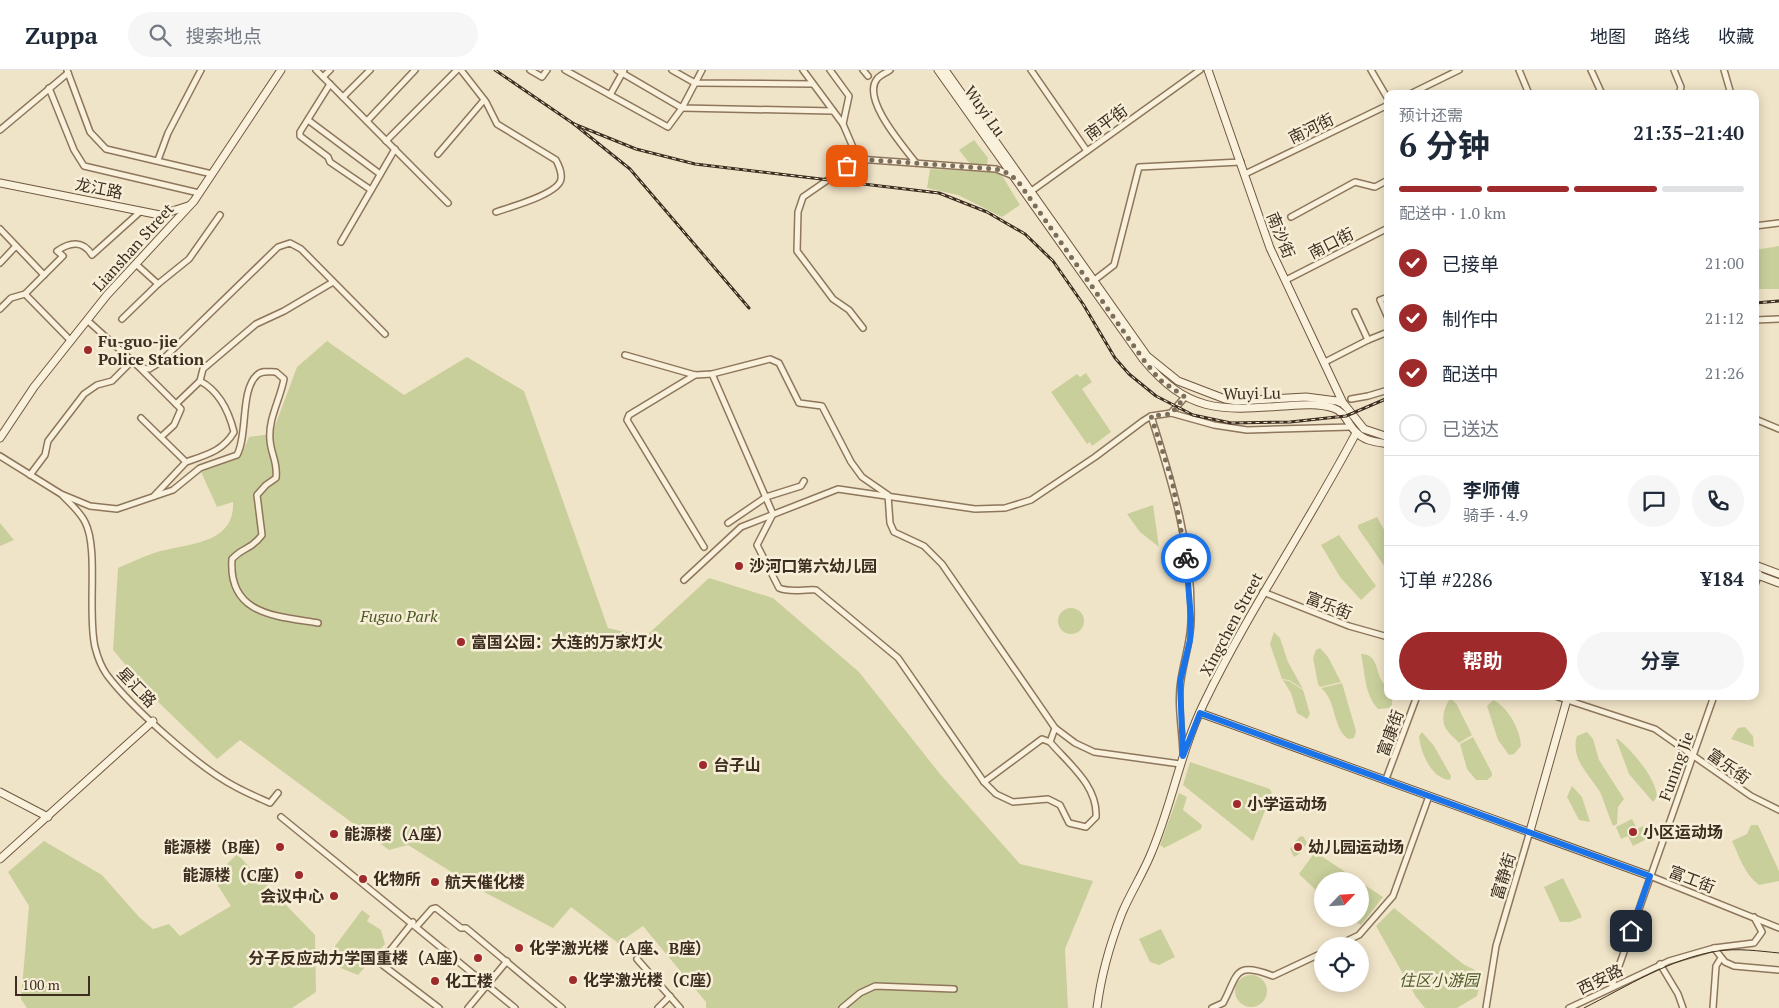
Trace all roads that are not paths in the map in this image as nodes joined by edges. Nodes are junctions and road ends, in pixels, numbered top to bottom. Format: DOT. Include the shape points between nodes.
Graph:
graph roads {
  1 [pos="201,70"];
  2 [pos="281,70"];
  3 [pos="316,70"];
  4 [pos="330,70"];
  5 [pos="370,70"];
  6 [pos="415,70"];
  7 [pos="456,70"];
  8 [pos="461,70"];
  9 [pos="530,70"];
  10 [pos="546,70"];
  11 [pos="565,70"];
  12 [pos="672,70"];
  13 [pos="702,70"];
  14 [pos="803,70"];
  15 [pos="830,70"];
  16 [pos="863,70"];
  17 [pos="890,70"];
  18 [pos="938,70"];
  19 [pos="945,70"];
  20 [pos="1030,70"];
  21 [pos="1200,70"];
  22 [pos="1208,70"];
  23 [pos="1371,70"];
  24 [pos="1459,70"];
  25 [pos="1519,70"];
  26 [pos="1591,70"];
  27 [pos="1674,70"];
  28 [pos="1724,70"];
  29 [pos="621,71"];
  30 [pos="67,72"];
  31 [pos="868,76"];
  32 [pos="323,77"];
  33 [pos="695,83"];
  34 [pos="330,84"];
  35 [pos="813,84"];
  36 [pos="50,88"];
  37 [pos="1421,90"];
  38 [pos="1527,90"];
  39 [pos="1600,90"];
  40 [pos="1681,90"];
  41 [pos="1730,90"];
  42 [pos="1384,92"];
  43 [pos="610,95"];
  44 [pos="344,98"];
  45 [pos="484,100"];
  46 [pos="1384,107"];
  47 [pos="682,108"];
  48 [pos="833,111"];
  49 [pos="308,120"];
  50 [pos="367,121"];
  51 [pos="842,124"];
  52 [pos="0,130"];
  53 [pos="386,140"];
  54 [pos="395,149"];
  55 [pos="1087,151"];
  56 [pos="438,154"];
  57 [pos="858,159"];
  58 [pos="158,160"];
  59 [pos="1241,162"];
  60 [pos="916,163"];
  61 [pos="212,174"];
  62 [pos="380,174"];
  63 [pos="1246,174"];
  64 [pos="1017,180"];
  65 [pos="1384,182"];
  66 [pos="0,183"];
  67 [pos="371,190"];
  68 [pos="199,193"];
  69 [pos="1029,193"];
  70 [pos="448,203"];
  71 [pos="191,205"];
  72 [pos="141,211"];
  73 [pos="496,212"];
  74 [pos="160,215"];
  75 [pos="220,215"];
  76 [pos="1292,218"];
  77 [pos="1779,223"];
  78 [pos="1759,226"];
  79 [pos="0,229"];
  80 [pos="1384,230"];
  81 [pos="165,233"];
  82 [pos="341,242"];
  83 [pos="16,246"];
  84 [pos="0,263"];
  85 [pos="137,265"];
  86 [pos="44,275"];
  87 [pos="1286,280"];
  88 [pos="333,282"];
  89 [pos="1092,282"];
  90 [pos="158,284"];
  91 [pos="25,294"];
  92 [pos="1384,298"];
  93 [pos="0,309"];
  94 [pos="1384,309"];
  95 [pos="1355,312"];
  96 [pos="122,319"];
  97 [pos="87,320"];
  98 [pos="1759,320"];
  99 [pos="1779,320"];
  100 [pos="863,328"];
  101 [pos="385,334"];
  102 [pos="1384,334"];
  103 [pos="1368,340"];
  104 [pos="71,341"];
  105 [pos="625,356"];
  106 [pos="132,360"];
  107 [pos="1325,362"];
  108 [pos="140,368"];
  109 [pos="712,374"];
  110 [pos="695,375"];
  111 [pos="200,381"];
  112 [pos="1384,391"];
  113 [pos="1185,397"];
  114 [pos="1351,399"];
  115 [pos="176,404"];
  116 [pos="1344,404"];
  117 [pos="1171,414"];
  118 [pos="1151,416"];
  119 [pos="1346,416"];
  120 [pos="141,418"];
  121 [pos="1759,421"];
  122 [pos="1779,429"];
  123 [pos="1353,430"];
  124 [pos="1384,436"];
  125 [pos="162,437"];
  126 [pos="0,438"];
  127 [pos="1384,443"];
  128 [pos="0,456"];
  129 [pos="186,462"];
  130 [pos="30,475"];
  131 [pos="804,481"];
  132 [pos="61,494"];
  133 [pos="888,495"];
  134 [pos="766,497"];
  135 [pos="152,498"];
  136 [pos="773,514"];
  137 [pos="728,523"];
  138 [pos="704,547"];
  139 [pos="1759,566"];
  140 [pos="1779,574"];
  141 [pos="1759,576"];
  142 [pos="684,580"];
  143 [pos="1779,583"];
  144 [pos="1263,592"];
  145 [pos="318,623"];
  146 [pos="1384,636"];
  147 [pos="1416,700"];
  148 [pos="1567,700"];
  149 [pos="1574,700"];
  150 [pos="1713,700"];
  151 [pos="1200,713"];
  152 [pos="152,721"];
  153 [pos="1055,728"];
  154 [pos="1050,742"];
  155 [pos="1183,756"];
  156 [pos="1694,756"];
  157 [pos="1180,764"];
  158 [pos="1386,780"];
  159 [pos="984,782"];
  160 [pos="0,792"];
  161 [pos="278,793"];
  162 [pos="1429,796"];
  163 [pos="1779,810"];
  164 [pos="48,817"];
  165 [pos="281,817"];
  166 [pos="1530,831"];
  167 [pos="0,859"];
  168 [pos="1650,876"];
  169 [pos="1754,917"];
  170 [pos="415,924"];
  171 [pos="1779,928"];
  172 [pos="1355,937"];
  173 [pos="1714,948"];
  174 [pos="1314,957"];
  175 [pos="1721,958"];
  176 [pos="637,959"];
  177 [pos="507,961"];
  178 [pos="1660,964"];
  179 [pos="1779,970"];
  180 [pos="488,984"];
  181 [pos="1612,986"];
  182 [pos="954,989"];
  183 [pos="670,996"];
  184 [pos="437,1008"];
  185 [pos="468,1008"];
  186 [pos="515,1008"];
  187 [pos="562,1008"];
  188 [pos="658,1008"];
  189 [pos="680,1008"];
  190 [pos="842,1008"];
  191 [pos="1097,1008"];
  192 [pos="1212,1008"];
  193 [pos="1486,1008"];
  194 [pos="1568,1008"];
  195 [pos="1683,1008"];
  196 [pos="1713,1008"];
  1 -- 58 [label="street" via="168,133"];
  2 -- 61 [label="street, Lianshan Street"];
  3 -- 32 [label="street"];
  4 -- 32 [label="street"];
  5 -- 44 [label="street"];
  6 -- 50 [label="street"];
  7 -- 53 [label="street"];
  8 -- 45 [label="street"];
  9 -- 10 [label="street" via="542,77"];
  11 -- 43 [label="street"];
  12 -- 33 [label="street"];
  13 -- 33 [label="street"];
  14 -- 35 [label="street"];
  15 -- 51 [label="street" via="849,96"];
  16 -- 31 [label="street"];
  17 -- 60 [label="street" via="877,79 873,89 874,101"];
  18 -- 64 [label="street, Wuyi Lu"];
  19 -- 69 [label="street, Wuyi Lu"];
  20 -- 55 [label="street"];
  21 -- 55 [label="street, 南平街"];
  22 -- 59 [label="street, 南沙街"];
  23 -- 42 [label="street"];
  24 -- 37 [label="street"];
  25 -- 38 [label="street"];
  26 -- 39 [label="street"];
  27 -- 40 [label="street"];
  28 -- 41 [label="street"];
  29 -- 43 [label="street"];
  29 -- 47 [label="street"];
  30 -- 36 [label="street"];
  30 -- 58 [label="street" via="97,142 106,149"];
  32 -- 34 [label="street"];
  33 -- 35 [label="street"];
  33 -- 47 [label="street"];
  34 -- 44 [label="street"];
  34 -- 49 [label="street"];
  35 -- 48 [label="street"];
  36 -- 52 [label="street"];
  36 -- 68 [label="street" via="74,150 84,166"];
  43 -- 47 [label="street" via="668,127"];
  44 -- 50 [label="street"];
  45 -- 56 [label="street"];
  45 -- 73 [label="street" via="497,124 556,160 560,168 561,180 549,193"];
  46 -- 63 [label="street, 南河街"];
  47 -- 48 [label="street"];
  48 -- 51 [label="street"];
  49 -- 62 [label="street"];
  49 -- 67 [label="street" via="300,136 330,162"];
  50 -- 53 [label="street"];
  51 -- 57 [label="street"];
  53 -- 54 [label="street"];
  54 -- 62 [label="street"];
  54 -- 70 [label="street"];
  55 -- 69 [label="street, 南平街"];
  57 -- 60 [label="street"];
  57 -- 100 [label="street" via="803,197 798,212 797,251 833,299 849,310"];
  58 -- 61 [label="street"];
  59 -- 63 [label="street, 南沙街"];
  59 -- 89 [label="street" via="1139,167 1114,265"];
  60 -- 64 [label="street" via="996,169"];
  61 -- 68 [label="street, Lianshan Street"];
  62 -- 67 [label="street"];
  63 -- 87 [label="street, 南沙街" via="1261,226"];
  64 -- 69 [label="street, Wuyi Lu"];
  65 -- 76 [label="street" via="1375,187 1355,182"];
  66 -- 72 [label="street, 龙江路"];
  67 -- 82 [label="street"];
  68 -- 71 [label="street, Lianshan Street"];
  69 -- 89 [label="street, Wuyi Lu"];
  71 -- 74 [label="street, 龙江路"];
  71 -- 81 [label="street, Lianshan Street"];
  72 -- 74 [label="street, 龙江路"];
  72 -- 86 [label="street" via="92,255 84,245 64,246 57,251 63,256"];
  74 -- 81 [label="street"];
  75 -- 90 [label="street" via="188,259"];
  77 -- 78 [label="street"];
  79 -- 83 [label="street"];
  80 -- 87 [label="street, 南口街"];
  81 -- 85 [label="street, Lianshan Street"];
  83 -- 84 [label="street"];
  83 -- 86 [label="street"];
  85 -- 90 [label="street"];
  85 -- 97 [label="street, Lianshan Street"];
  86 -- 91 [label="street"];
  87 -- 107 [label="street, 南沙街"];
  88 -- 101 [label="street"];
  88 -- 108 [label="street" via="302,249 290,243 278,247 159,363 149,369"];
  88 -- 111 [label="street" via="256,324 203,369"];
  89 -- 113 [label="street, Wuyi Lu" via="1160,380"];
  89 -- 116 [label="street, Wuyi Lu" via="1147,356 1178,381 1237,401 1306,397 1331,399"];
  90 -- 96 [label="street"];
  91 -- 93 [label="street" via="11,298"];
  91 -- 104 [label="street"];
  92 -- 94 [label="street" via="1380,300"];
  95 -- 103 [label="street"];
  97 -- 104 [label="street, Lianshan Street"];
  97 -- 106 [label="street"];
  98 -- 99 [label="street"];
  102 -- 103 [label="street"];
  103 -- 107 [label="street"];
  104 -- 126 [label="street, Lianshan Street"];
  105 -- 110 [label="street"];
  106 -- 108 [label="street"];
  106 -- 130 [label="street" via="112,381 84,394 48,441 45,456"];
  107 -- 116 [label="street, 南沙街"];
  108 -- 115 [label="street"];
  109 -- 110 [label="street"];
  109 -- 133 [label="street" via="770,359 779,363 799,403 822,406 851,462 862,476"];
  109 -- 134 [label="street"];
  110 -- 138 [label="street" via="629,415 627,420"];
  111 -- 115 [label="street"];
  111 -- 129 [label="street" via="220,397 232,420 234,432 220,449"];
  112 -- 114 [label="street"];
  113 -- 117 [label="street"];
  113 -- 119 [label="street, Wuyi Lu" via="1203,405 1233,409 1304,405 1329,407"];
  115 -- 125 [label="street" via="181,409 174,425"];
  116 -- 119 [label="street"];
  116 -- 124 [label="street" via="1364,429"];
  117 -- 118 [label="street"];
  117 -- 123 [label="street" via="1247,430"];
  118 -- 133 [label="street" via="1031,500 1008,507 975,509"];
  118 -- 155 [label="street" via="1172,480 1190,590 1190,640 1180,682"];
  119 -- 123 [label="street"];
  120 -- 125 [label="street"];
  121 -- 122 [label="street"];
  123 -- 127 [label="street" via="1369,440"];
  123 -- 144 [label="street, Xingchen Street"];
  125 -- 129 [label="street"];
  128 -- 130 [label="street"];
  129 -- 135 [label="street"];
  130 -- 132 [label="street"];
  131 -- 134 [label="street" via="801,486"];
  132 -- 135 [label="street" via="90,506 117,510"];
  132 -- 152 [label="street, 星汇路" via="86,523 90,538 91,624 96,649 106,673"];
  133 -- 136 [label="street" via="838,488"];
  133 -- 153 [label="street" via="890,523 894,532 924,546 942,564"];
  134 -- 136 [label="street"];
  134 -- 137 [label="street"];
  135 -- 145 [label="street" via="173,490 200,468 237,455 241,447 247,397 256,375 263,371 276,372 284,379 271,420 270,441 278,466 276,478 257,495 262,535 253,547 240,551 232,559 233,585 240,597 262,613"];
  136 -- 142 [label="street" via="741,527"];
  136 -- 159 [label="street" via="757,545 779,588 785,591 816,590 898,658"];
  139 -- 140 [label="street"];
  141 -- 143 [label="street"];
  144 -- 146 [label="street, 富乐街" via="1349,626"];
  144 -- 151 [label="street, Xingchen Street"];
  147 -- 158 [label="street, 富康街"];
  148 -- 166 [label="street, 富静街"];
  149 -- 156 [label="street, 富乐街" via="1655,729"];
  150 -- 156 [label="street, Funing Jie"];
  151 -- 155 [label="street, Xingchen Street"];
  151 -- 158 [label="street, 富工街"];
  152 -- 161 [label="street, 星汇路" via="206,768 235,787 270,803"];
  152 -- 164 [label="street"];
  153 -- 154 [label="street"];
  153 -- 157 [label="street" via="1094,752"];
  154 -- 159 [label="street" via="1042,739"];
  154 -- 159 [label="street" via="1090,789 1097,806 1096,817 1086,827 1069,823 1060,805 1048,799 1013,802 996,794"];
  155 -- 157 [label="street, Xingchen Street"];
  156 -- 163 [label="street, 富乐街" via="1751,796"];
  156 -- 168 [label="street, Funing Jie"];
  157 -- 191 [label="street, Xingchen Street" via="1168,809 1150,856 1122,913 1101,977"];
  158 -- 162 [label="street, 富工街"];
  160 -- 164 [label="street"];
  162 -- 166 [label="street, 富工街"];
  162 -- 172 [label="street" via="1393,896"];
  164 -- 167 [label="street"];
  165 -- 170 [label="street"];
  166 -- 168 [label="street, 富工街"];
  166 -- 193 [label="street, 富静街" via="1496,946"];
  168 -- 169 [label="street, 富工街"];
  168 -- 181 [label="street, Funing Jie"];
  169 -- 171 [label="street, 富工街"];
  169 -- 173 [label="street, 西安路" via="1762,932 1758,941 1749,945"];
  170 -- 177 [label="street" via="436,908"];
  170 -- 180 [label="street"];
  170 -- 184 [label="street" via="380,963"];
  173 -- 175 [label="street"];
  173 -- 178 [label="street, 西安路"];
  174 -- 192 [label="street" via="1273,976 1244,970 1236,975 1223,1003"];
  175 -- 179 [label="street" via="1734,966"];
  175 -- 196 [label="street" via="1716,966"];
  176 -- 183 [label="street"];
  177 -- 180 [label="street"];
  177 -- 187 [label="street"];
  178 -- 181 [label="street, 西安路"];
  178 -- 195 [label="street"];
  180 -- 185 [label="street"];
  180 -- 186 [label="street"];
  181 -- 194 [label="street, 西安路"];
  182 -- 190 [label="street" via="876,986 860,993"];
  183 -- 188 [label="street"];
  183 -- 189 [label="street"];
}
